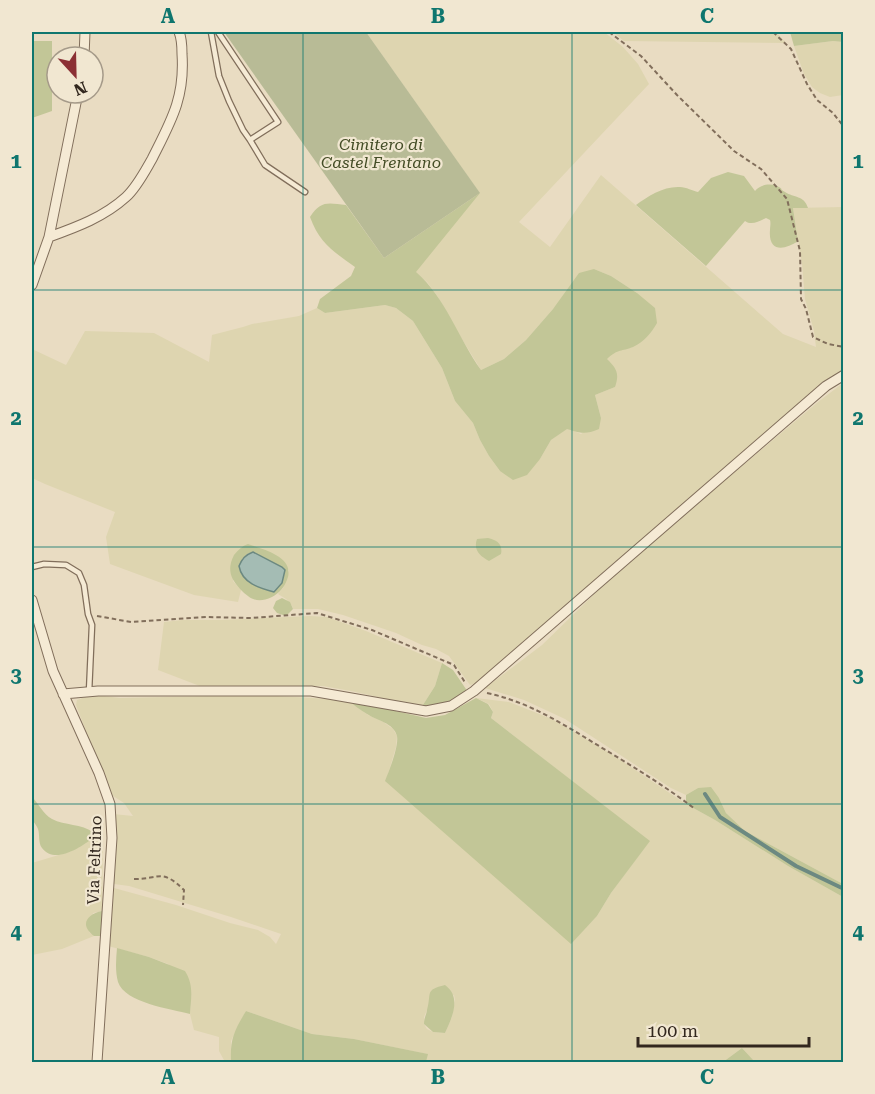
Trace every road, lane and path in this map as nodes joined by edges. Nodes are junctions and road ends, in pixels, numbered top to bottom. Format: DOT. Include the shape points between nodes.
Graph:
graph roads {
  1 [pos="179,32"];
  2 [pos="211,32"];
  3 [pos="218,32"];
  4 [pos="609,32"];
  5 [pos="773,32"];
  6 [pos="76,105"];
  7 [pos="843,127"];
  8 [pos="250,140"];
  9 [pos="305,192"];
  10 [pos="49,237"];
  11 [pos="32,285"];
  12 [pos="843,347"];
  13 [pos="843,375"];
  14 [pos="32,567"];
  15 [pos="32,600"];
  16 [pos="88,614"];
  17 [pos="474,691"];
  18 [pos="88,692"];
  19 [pos="63,694"];
  20 [pos="695,809"];
  21 [pos="134,879"];
  22 [pos="183,905"];
  23 [pos="97,1062"];
  1 -- 10 [label="street" via="183,63 180,94 174,116 144,173 129,195 110,210"];
  2 -- 8 [label="lane" via="219,76"];
  3 -- 8 [label="lane" via="278,122"];
  4 -- 12 [label="path" via="640,56 734,151 761,169 788,199 800,251 801,299 813,337"];
  5 -- 7 [label="path" via="791,49 817,100"];
  6 -- 10 [label="street"];
  8 -- 9 [label="lane" via="265,165"];
  10 -- 11 [label="street"];
  13 -- 17 [label="street"];
  14 -- 16 [label="lane" via="66,565 79,573"];
  15 -- 19 [label="street, Via Feltrino"];
  16 -- 17 [label="path" via="131,622 317,613 372,630 453,665"];
  16 -- 18 [label="lane" via="92,625"];
  17 -- 18 [label="street" via="451,706 426,711 311,691"];
  17 -- 20 [label="path" via="547,714"];
  18 -- 19 [label="street"];
  19 -- 23 [label="street, Via Feltrino" via="110,804 112,838"];
  21 -- 22 [label="path" via="171,878 184,890"];
}
